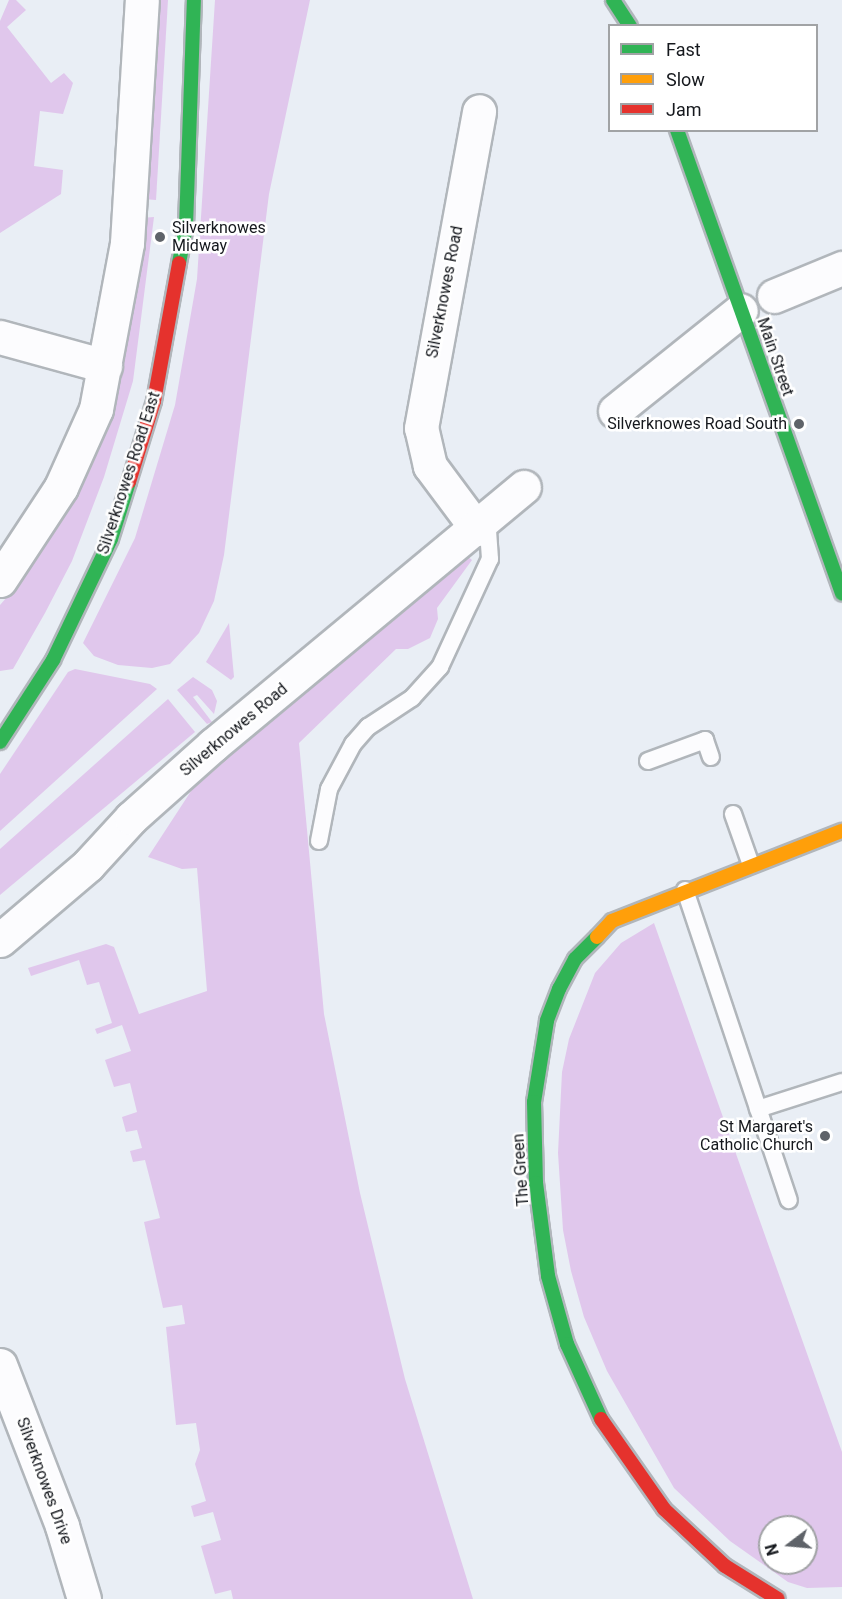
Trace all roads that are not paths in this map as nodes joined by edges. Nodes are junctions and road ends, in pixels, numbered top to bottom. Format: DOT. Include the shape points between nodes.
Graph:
graph roads {
  1 [pos="142,0"];
  2 [pos="194,0"];
  3 [pos="613,0"];
  4 [pos="629,24"];
  5 [pos="479,111"];
  6 [pos="678,132"];
  7 [pos="842,268"];
  8 [pos="774,296"];
  9 [pos="741,310"];
  10 [pos="0,337"];
  11 [pos="105,366"];
  12 [pos="615,411"];
  13 [pos="524,487"];
  14 [pos="482,525"];
  15 [pos="0,580"];
  16 [pos="842,594"];
  17 [pos="0,742"];
  18 [pos="711,757"];
  19 [pos="648,761"];
  20 [pos="733,814"];
  21 [pos="842,831"];
  22 [pos="319,841"];
  23 [pos="752,865"];
  24 [pos="685,890"];
  25 [pos="0,940"];
  26 [pos="842,1082"];
  27 [pos="758,1109"];
  28 [pos="789,1200"];
  29 [pos="0,1365"];
  30 [pos="84,1599"];
  31 [pos="778,1599"];
  1 -- 11 [label="street" via="127,243"];
  2 -- 17 [label="street, Silverknowes Road East" via="186,225 154,401 111,539 53,660"];
  3 -- 4 [label="street"];
  5 -- 14 [label="street, Silverknowes Road" via="421,428 430,466"];
  6 -- 9 [label="street, Main Street"];
  7 -- 8 [label="street"];
  9 -- 12 [label="street"];
  9 -- 16 [label="street, Main Street"];
  10 -- 11 [label="street"];
  11 -- 15 [label="street" via="96,409 61,487"];
  13 -- 14 [label="street, Silverknowes Road"];
  14 -- 22 [label="lane" via="490,559 440,667 412,698 368,727 353,744 328,789"];
  14 -- 25 [label="street, Silverknowes Road" via="213,745 131,818 88,865"];
  18 -- 19 [label="lane" via="705,740"];
  20 -- 23 [label="lane"];
  21 -- 23 [label="street, The Green"];
  23 -- 24 [label="street, The Green"];
  24 -- 27 [label="lane"];
  24 -- 31 [label="street, The Green" via="612,921 575,959 547,1021 534,1102 548,1276 567,1344 611,1438 664,1509 695,1540 725,1566"];
  26 -- 27 [label="lane"];
  27 -- 28 [label="lane"];
  29 -- 30 [label="street, Silverknowes Drive" via="62,1526"];
}
